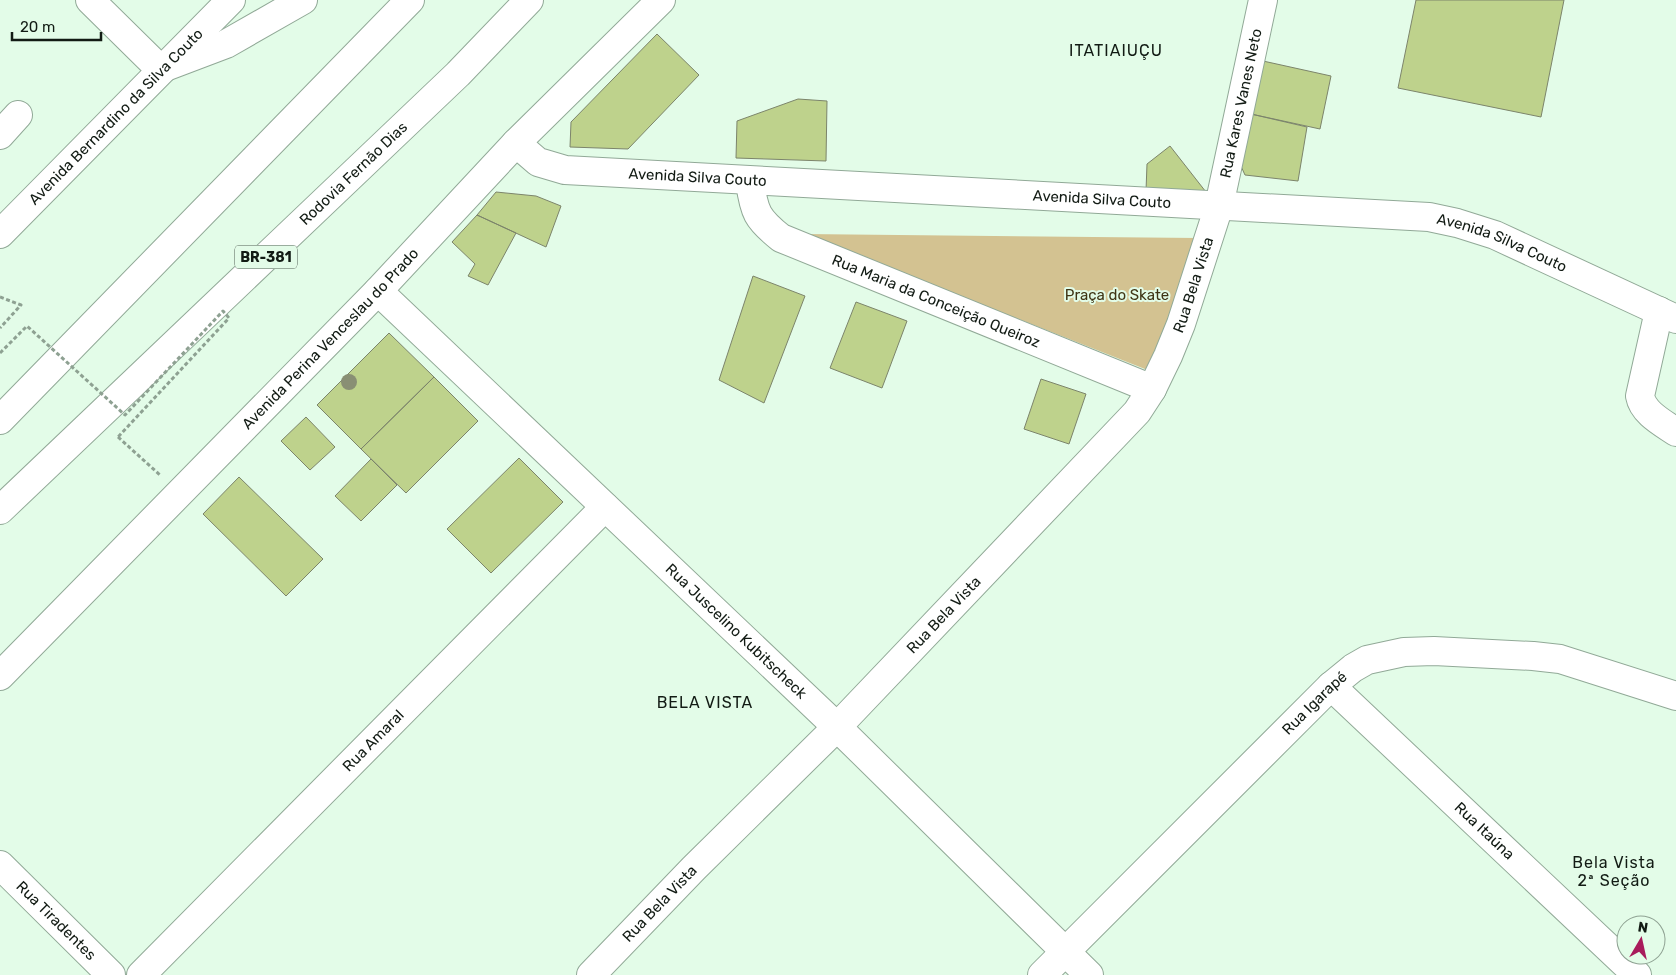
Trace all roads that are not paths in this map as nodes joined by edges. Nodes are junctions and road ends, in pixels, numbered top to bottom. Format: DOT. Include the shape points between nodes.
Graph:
graph roads {
  1 [pos="90,0"];
  2 [pos="231,0"];
  3 [pos="303,0"];
  4 [pos="410,0"];
  5 [pos="529,0"];
  6 [pos="536,0"];
  7 [pos="661,0"];
  8 [pos="1263,0"];
  9 [pos="160,70"];
  10 [pos="458,74"];
  11 [pos="18,115"];
  12 [pos="0,135"];
  13 [pos="516,143"];
  14 [pos="750,182"];
  15 [pos="1219,206"];
  16 [pos="3,224"];
  17 [pos="378,291"];
  18 [pos="1667,315"];
  19 [pos="1152,389"];
  20 [pos="0,420"];
  21 [pos="1676,432"];
  22 [pos="605,507"];
  23 [pos="0,510"];
  24 [pos="0,676"];
  25 [pos="1331,686"];
  26 [pos="1676,696"];
  27 [pos="837,727"];
  28 [pos="0,865"];
  29 [pos="1065,952"];
  30 [pos="111,975"];
  31 [pos="141,975"];
  32 [pos="591,975"];
  33 [pos="1042,975"];
  34 [pos="1089,975"];
  35 [pos="1637,975"];
  1 -- 9 [label="main road"];
  2 -- 9 [label="main road, Avenida Bernardino da Silva Couto"];
  3 -- 9 [label="main road" via="226,44"];
  4 -- 20 [label="main road"];
  5 -- 10 [label="main road, Rodovia Fernão Dias / BR-381"];
  6 -- 10 [label="main road"];
  7 -- 13 [label="main road, Avenida Perina Venceslau do Prado"];
  8 -- 15 [label="main road, Rua Kares Vanes Neto"];
  9 -- 16 [label="main road, Avenida Bernardino da Silva Couto"];
  10 -- 23 [label="main road, Rodovia Fernão Dias / BR-381"];
  11 -- 12 [label="main road"];
  13 -- 14 [label="main road, Avenida Silva Couto" via="538,162 555,169"];
  13 -- 17 [label="main road, Avenida Perina Venceslau do Prado"];
  14 -- 15 [label="main road, Avenida Silva Couto"];
  14 -- 19 [label="main road, Rua Maria da Conceição Queiroz" via="753,205 762,223 781,238"];
  15 -- 18 [label="main road, Avenida Silva Couto" via="1398,214 1457,223 1495,236"];
  15 -- 19 [label="main road, Rua Bela Vista" via="1181,324"];
  17 -- 22 [label="main road, Rua Juscelino Kubitscheck"];
  17 -- 24 [label="main road, Avenida Perina Venceslau do Prado"];
  18 -- 21 [label="main road" via="1641,390 1641,402"];
  19 -- 27 [label="main road, Rua Bela Vista" via="1137,412"];
  22 -- 27 [label="main road, Rua Juscelino Kubitscheck"];
  22 -- 31 [label="main road, Rua Amaral"];
  25 -- 26 [label="main road, Rua Igarapé" via="1367,660 1404,652 1434,651 1560,660"];
  25 -- 29 [label="main road, Rua Igarapé"];
  25 -- 35 [label="main road, Rua Itaúna"];
  27 -- 29 [label="main road, Rua Juscelino Kubitscheck"];
  27 -- 32 [label="main road, Rua Bela Vista"];
  28 -- 30 [label="main road, Rua Tiradentes"];
  29 -- 33 [label="main road, Rua Igarapé"];
  29 -- 34 [label="main road, Rua Juscelino Kubitscheck"];
}
